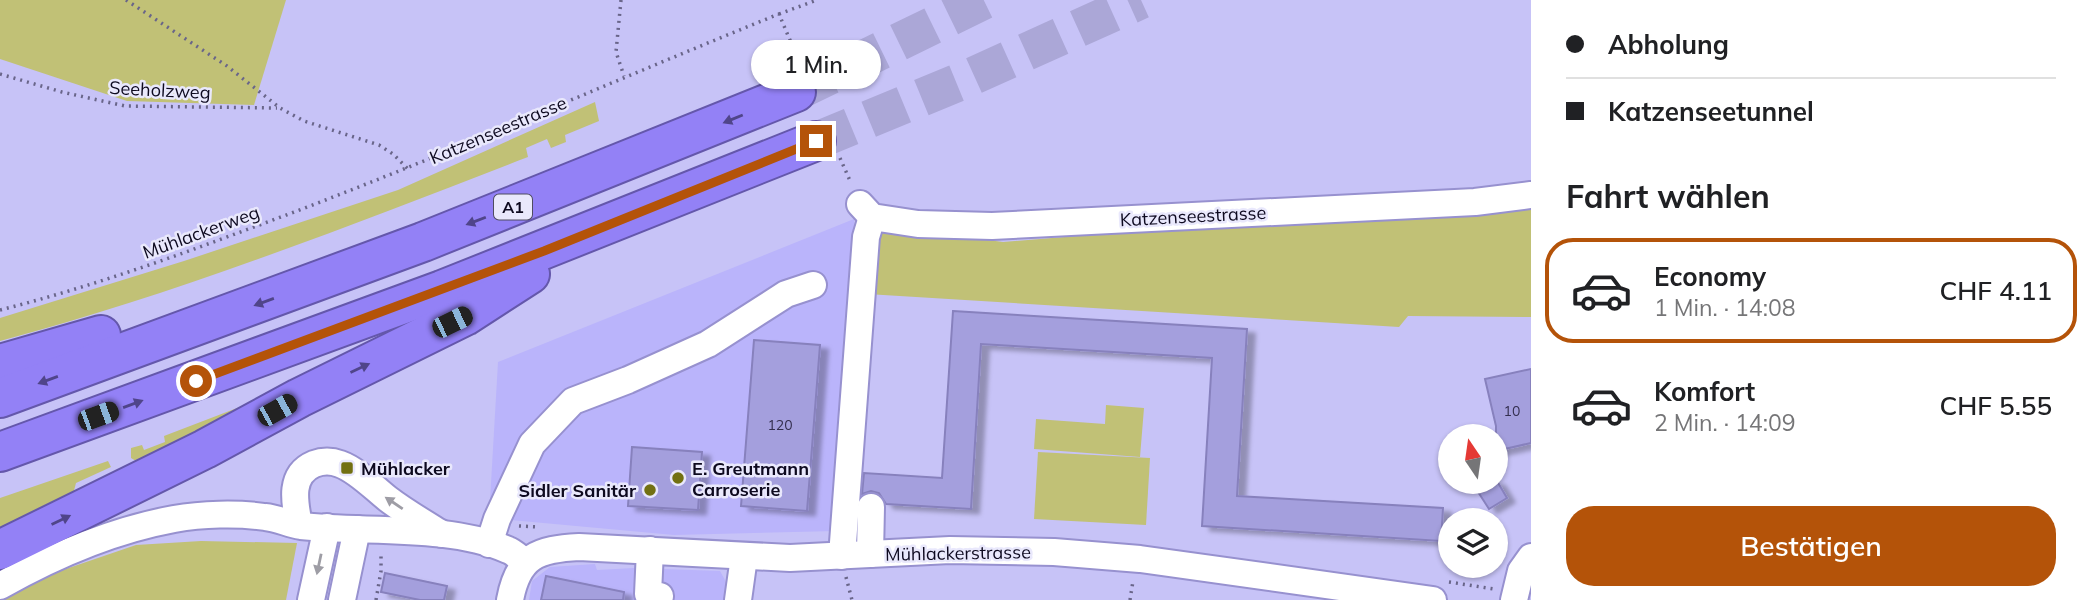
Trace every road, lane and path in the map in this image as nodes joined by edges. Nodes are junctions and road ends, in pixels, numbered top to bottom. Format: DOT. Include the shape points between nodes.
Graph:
graph roads {
  1 [pos="126,0"];
  2 [pos="621,0"];
  3 [pos="817,0"];
  4 [pos="779,14"];
  5 [pos="0,74"];
  6 [pos="796,92"];
  7 [pos="280,108"];
  8 [pos="816,141"];
  9 [pos="408,169"];
  10 [pos="1531,195"];
  11 [pos="600,229"];
  12 [pos="813,285"];
  13 [pos="0,310"];
  14 [pos="227,316"];
  15 [pos="0,363"];
  16 [pos="0,398"];
  17 [pos="0,452"];
  18 [pos="871,507"];
  19 [pos="299,526"];
  20 [pos="327,527"];
  21 [pos="369,530"];
  22 [pos="444,535"];
  23 [pos="489,544"];
  24 [pos="0,550"];
  25 [pos="650,550"];
  26 [pos="870,554"];
  27 [pos="744,557"];
  28 [pos="1531,557"];
  29 [pos="525,562"];
  30 [pos="844,565"];
  31 [pos="1133,581"];
  32 [pos="0,586"];
  33 [pos="1260,589"];
  34 [pos="660,596"];
  35 [pos="311,600"];
  36 [pos="342,600"];
  37 [pos="376,600"];
  38 [pos="510,600"];
  39 [pos="738,600"];
  40 [pos="852,600"];
  41 [pos="1130,600"];
  42 [pos="1433,600"];
  43 [pos="1514,600"];
  1 -- 7 [label="path, Katzenseestrasse" via="208,53"];
  2 -- 9 [label="path, Katzenseestrasse" via="616,52 624,76"];
  3 -- 4 [label="path"];
  5 -- 7 [label="path, Seeholzweg" via="125,106"];
  6 -- 14 [label="highway, A1, one-way" via="549,193"];
  7 -- 9 [label="path, Katzenseestrasse" via="304,121 379,145"];
  8 -- 11 [label="highway"];
  9 -- 13 [label="path, Mühlackerweg" via="142,268"];
  10 -- 30 [label="street, Katzenseestrasse" via="1475,202 992,226 918,224 866,211"];
  17 -- 11 [label="highway, one-way"];
  24 -- 11 [label="highway, one-way" via="464,316"];
  12 -- 23 [label="street" via="786,294 708,344 573,401 532,444"];
  14 -- 15 [label="highway" via="130,326"];
  14 -- 16 [label="highway, A1, one-way"];
  18 -- 26 [label="street"];
  19 -- 20 [label="street"];
  22 -- 19 [label="street, one-way" via="347,468 327,461 302,471 295,485"];
  19 -- 32 [label="street" via="266,517 164,521 79,548"];
  20 -- 21 [label="street"];
  20 -- 35 [label="street, one-way"];
  21 -- 22 [label="street"];
  21 -- 36 [label="street"];
  21 -- 37 [label="path" via="381,571"];
  22 -- 23 [label="street"];
  23 -- 29 [label="street"];
  25 -- 27 [label="street, Mühlackerstrasse"];
  25 -- 29 [label="street, Mühlackerstrasse" via="564,548 546,550"];
  25 -- 34 [label="street" via="648,594"];
  26 -- 30 [label="street, Mühlackerstrasse"];
  26 -- 33 [label="street, Mühlackerstrasse" via="950,550 1140,559"];
  27 -- 30 [label="street, Mühlackerstrasse"];
  27 -- 39 [label="street"];
  28 -- 43 [label="street" via="1521,571"];
  29 -- 38 [label="street"];
  30 -- 40 [label="path"];
  31 -- 41 [label="path"];
  33 -- 42 [label="street, Mühlackerstrasse"];
}
